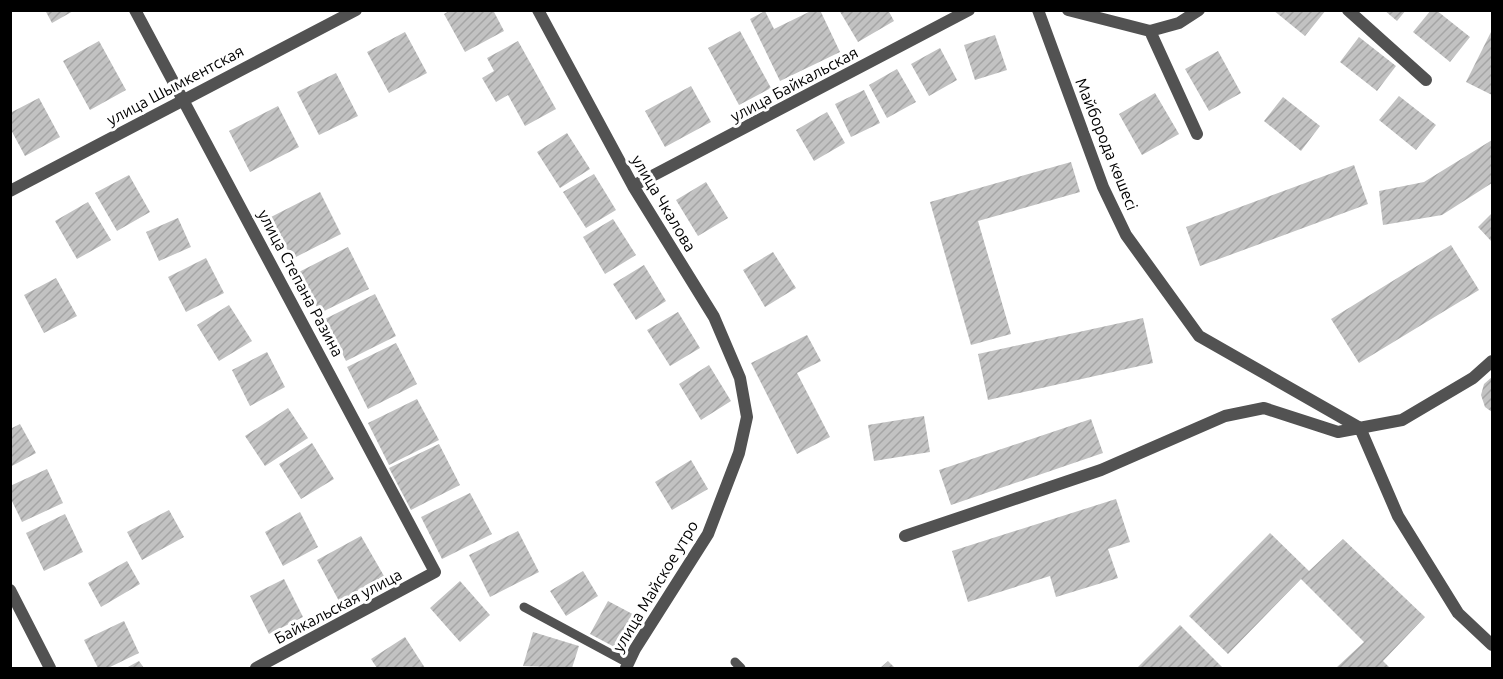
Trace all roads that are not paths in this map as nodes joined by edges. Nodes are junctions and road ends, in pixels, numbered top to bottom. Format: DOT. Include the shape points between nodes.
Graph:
graph roads {
  1 [pos="135,10"];
  2 [pos="356,10"];
  3 [pos="538,10"];
  4 [pos="969,10"];
  5 [pos="1038,10"];
  6 [pos="1068,10"];
  7 [pos="1199,10"];
  8 [pos="1348,10"];
  9 [pos="1150,31"];
  10 [pos="1426,80"];
  11 [pos="184,98"];
  12 [pos="1197,134"];
  13 [pos="633,186"];
  14 [pos="10,191"];
  15 [pos="1492,361"];
  16 [pos="747,417"];
  17 [pos="1360,428"];
  18 [pos="905,536"];
  19 [pos="435,572"];
  20 [pos="10,590"];
  21 [pos="524,607"];
  22 [pos="1492,645"];
  23 [pos="627,666"];
  24 [pos="50,669"];
  25 [pos="255,669"];
  1 -- 11 [label="street, улица Степана Разина"];
  2 -- 11 [label="street, улица Шымкентская"];
  3 -- 13 [label="street, улица Чкалова"];
  4 -- 13 [label="street, улица Байкальская"];
  5 -- 17 [label="street, Майборода көшесі" via="1102,186 1126,235 1199,336"];
  6 -- 9 [label="street"];
  7 -- 9 [label="street" via="1179,23"];
  8 -- 10 [label="street"];
  9 -- 12 [label="street"];
  11 -- 14 [label="street, улица Шымкентская"];
  11 -- 19 [label="street, улица Степана Разина"];
  13 -- 16 [label="street, улица Чкалова" via="714,317 740,378"];
  15 -- 17 [label="street" via="1473,378 1402,420"];
  16 -- 23 [label="street, улица Майское утро" via="739,453 708,534"];
  17 -- 18 [label="street" via="1338,432 1264,408 1225,416 1101,470"];
  17 -- 22 [label="street" via="1398,516 1458,613"];
  19 -- 25 [label="street, Байкальская улица"];
  20 -- 24 [label="street"];
  21 -- 23 [label="lane"];
}
